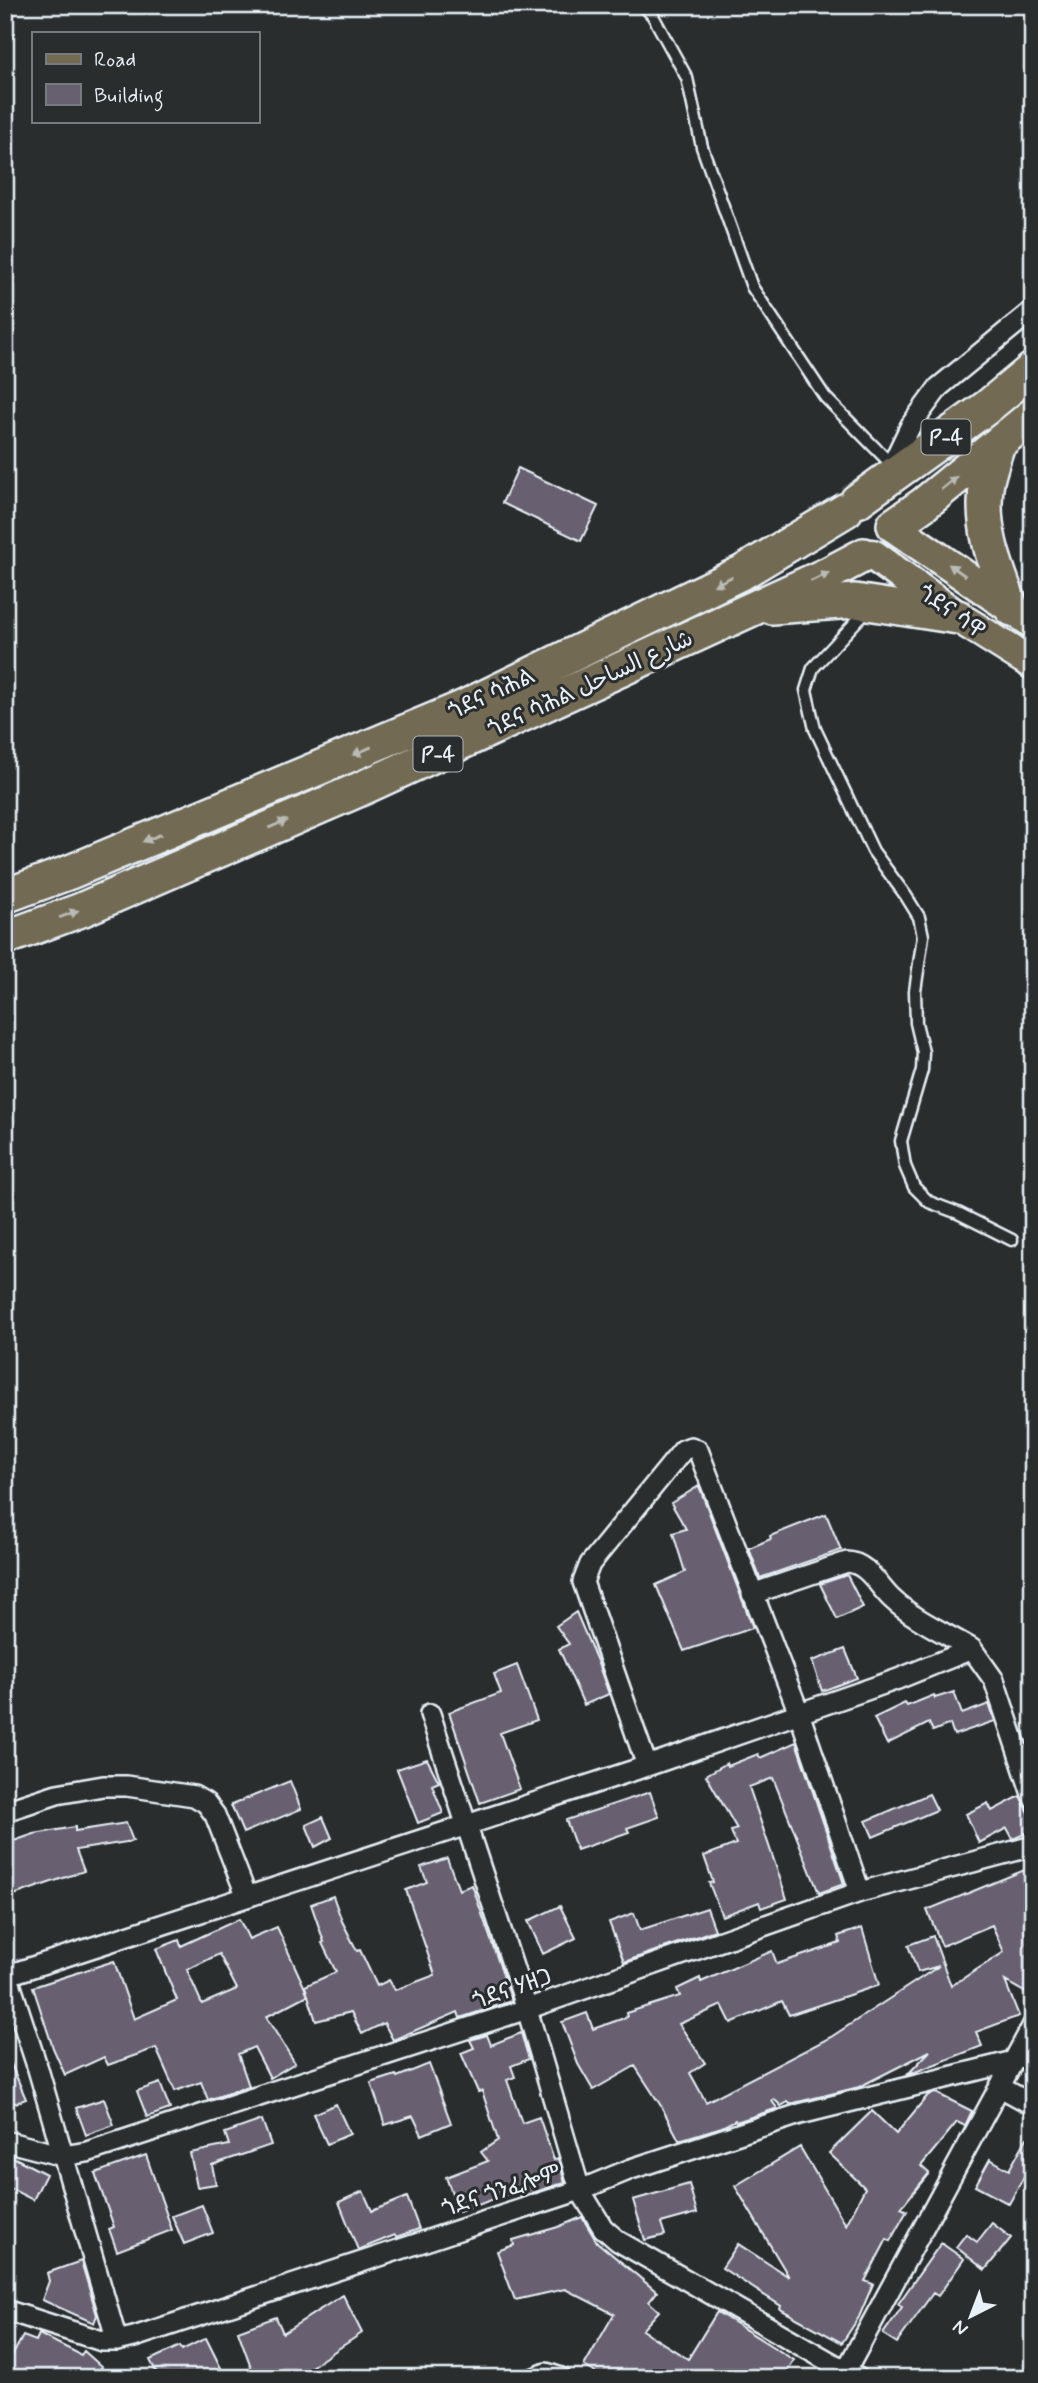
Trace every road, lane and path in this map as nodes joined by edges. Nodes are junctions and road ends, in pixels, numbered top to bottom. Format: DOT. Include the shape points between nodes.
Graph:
graph roads {
  1 [pos="643,5"];
  2 [pos="1033,310"];
  3 [pos="1033,369"];
  4 [pos="1033,415"];
  5 [pos="998,444"];
  6 [pos="869,490"];
  7 [pos="894,526"];
  8 [pos="868,555"];
  9 [pos="679,603"];
  10 [pos="872,604"];
  11 [pos="748,609"];
  12 [pos="1023,616"];
  13 [pos="958,617"];
  14 [pos="695,634"];
  15 [pos="1033,664"];
  16 [pos="395,737"];
  17 [pos="408,767"];
  18 [pos="5,896"];
  19 [pos="5,938"];
  20 [pos="1012,1240"];
  21 [pos="752,1594"];
  22 [pos="972,1650"];
  23 [pos="799,1713"];
  24 [pos="430,1714"];
  25 [pos="647,1766"];
  26 [pos="1033,1797"];
  27 [pos="5,1811"];
  28 [pos="468,1824"];
  29 [pos="1033,1846"];
  30 [pos="860,1892"];
  31 [pos="247,1897"];
  32 [pos="7,1972"];
  33 [pos="527,2009"];
  34 [pos="1033,2025"];
  35 [pos="1014,2061"];
  36 [pos="1000,2087"];
  37 [pos="1033,2105"];
  38 [pos="5,2141"];
  39 [pos="63,2156"];
  40 [pos="580,2189"];
  41 [pos="5,2309"];
  42 [pos="117,2341"];
  43 [pos="849,2376"];
  44 [pos="534,2378"];
  45 [pos="561,2378"];
  1 -- 6 [label="lane" via="687,78 702,147 752,287 825,397"];
  2 -- 6 [label="street" via="939,387"];
  3 -- 6 [label="highway, ጎደና ሳሕል / P-4"];
  4 -- 5 [label="highway, P-4"];
  7 -- 5 [label="highway, P-4, one-way"];
  5 -- 12 [label="highway" via="987,481 985,525 1000,580"];
  6 -- 7 [label="highway" via="874,501 892,516"];
  6 -- 8 [label="highway" via="841,517 840,534 848,548"];
  6 -- 9 [label="highway, ጎደና ሳሕል / P-4, one-way" via="743,572"];
  7 -- 8 [label="highway" via="889,545"];
  12 -- 7 [label="main road, ጎደና ሳዋ, one-way"];
  11 -- 8 [label="highway, ጎደና ሳሕል شارع الساحل / P-4, one-way"];
  8 -- 13 [label="main road, ጎደና ሳዋ"];
  9 -- 14 [label="highway"];
  9 -- 16 [label="highway, ጎደና ሳሕል / P-4"];
  10 -- 11 [label="highway" via="855,601"];
  10 -- 13 [label="highway"];
  10 -- 20 [label="lane" via="813,668 806,690 815,729 867,839 919,917 923,936 915,991 922,1070 901,1141 905,1166 914,1187 929,1202"];
  11 -- 14 [label="highway, ጎደና ሳሕል شارع الساحل / P-4"];
  13 -- 15 [label="main road, ጎደና ሳዋ"];
  14 -- 17 [label="highway, ጎደና ሳሕል شارع الساحل / P-4"];
  16 -- 17 [label="highway"];
  16 -- 18 [label="highway, ጎደና ሳሕል / P-4, one-way"];
  19 -- 17 [label="highway, ጎደና ሳሕል شارع الساحل / P-4, one-way"];
  21 -- 22 [label="street" via="857,1562 895,1603"];
  21 -- 23 [label="street"];
  21 -- 25 [label="street" via="698,1450 682,1450 590,1564 583,1582"];
  22 -- 23 [label="street"];
  22 -- 26 [label="street" via="994,1680"];
  23 -- 25 [label="street"];
  23 -- 30 [label="street"];
  24 -- 28 [label="street"];
  25 -- 28 [label="street"];
  27 -- 31 [label="street" via="57,1794 103,1786 194,1796 215,1815"];
  28 -- 31 [label="street"];
  28 -- 33 [label="street"];
  29 -- 30 [label="street, ጎደና ሃዘጋ"];
  30 -- 33 [label="street, ጎደና ሃዘጋ"];
  31 -- 32 [label="street"];
  32 -- 39 [label="street"];
  33 -- 39 [label="street, ጎደና ሃዘጋ" via="88,2152"];
  33 -- 40 [label="street"];
  34 -- 35 [label="street"];
  35 -- 36 [label="street"];
  35 -- 40 [label="street, ጎደና ጎንፈሎም" via="800,2114"];
  36 -- 37 [label="street"];
  36 -- 43 [label="street"];
  38 -- 39 [label="street, ጎደና ሃዘጋ"];
  39 -- 42 [label="street"];
  40 -- 42 [label="street, ጎደና ጎንፈሎም"];
  40 -- 43 [label="street" via="603,2228 618,2241"];
  41 -- 42 [label="street, ጎደና ጎንፈሎም" via="102,2341"];
  44 -- 45 [label="street" via="546,2373"];
}
